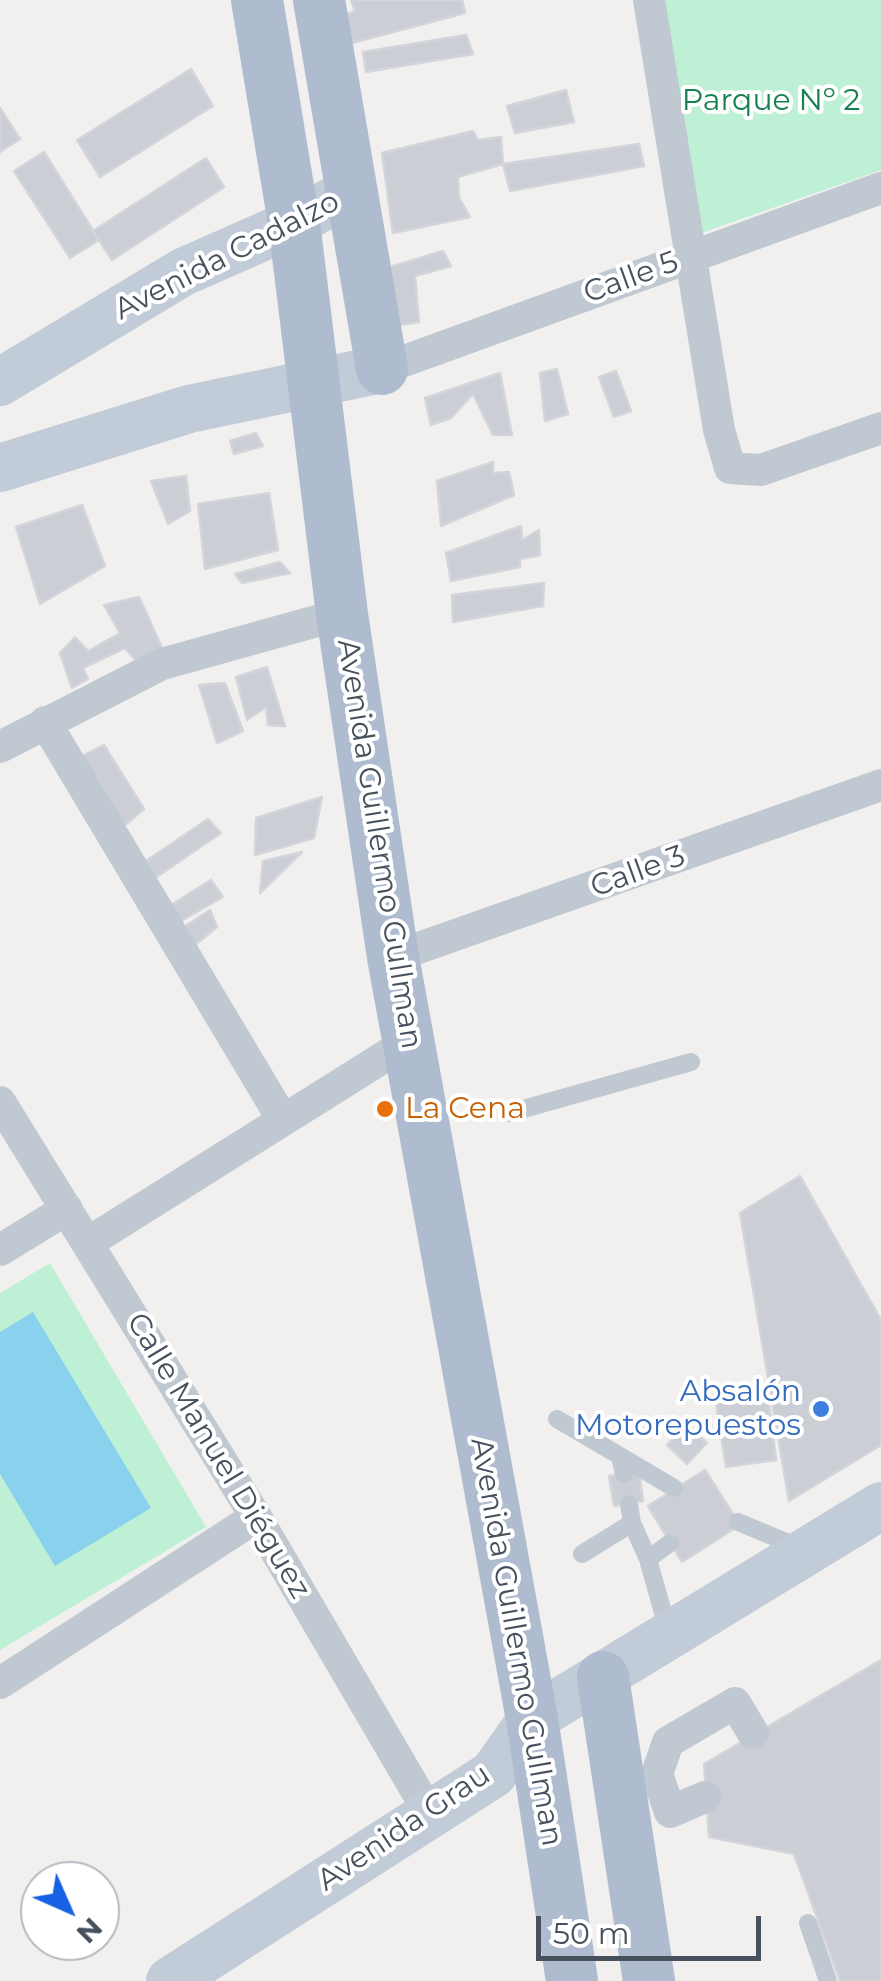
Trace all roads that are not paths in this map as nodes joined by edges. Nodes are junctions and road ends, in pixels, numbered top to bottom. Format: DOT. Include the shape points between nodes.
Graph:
graph roads {
  1 [pos="318,0"];
  2 [pos="649,0"];
  3 [pos="258,4"];
  4 [pos="881,188"];
  5 [pos="350,191"];
  6 [pos="294,223"];
  7 [pos="691,257"];
  8 [pos="382,369"];
  9 [pos="0,382"];
  10 [pos="313,383"];
  11 [pos="881,428"];
  12 [pos="0,468"];
  13 [pos="342,614"];
  14 [pos="45,722"];
  15 [pos="0,747"];
  16 [pos="881,784"];
  17 [pos="394,957"];
  18 [pos="411,1040"];
  19 [pos="691,1062"];
  20 [pos="0,1102"];
  21 [pos="509,1113"];
  22 [pos="283,1120"];
  23 [pos="67,1209"];
  24 [pos="89,1242"];
  25 [pos="0,1250"];
  26 [pos="557,1418"];
  27 [pos="674,1488"];
  28 [pos="881,1506"];
  29 [pos="256,1517"];
  30 [pos="738,1522"];
  31 [pos="670,1543"];
  32 [pos="808,1551"];
  33 [pos="582,1554"];
  34 [pos="648,1560"];
  35 [pos="669,1636"];
  36 [pos="602,1676"];
  37 [pos="0,1683"];
  38 [pos="532,1720"];
  39 [pos="754,1733"];
  40 [pos="638,1781"];
  41 [pos="705,1797"];
  42 [pos="430,1814"];
  43 [pos="808,1923"];
  44 [pos="170,1981"];
  45 [pos="572,1981"];
  46 [pos="649,1981"];
  47 [pos="828,1981"];
  1 -- 3 [label="main road"];
  1 -- 5 [label="main road"];
  2 -- 7 [label="street"];
  3 -- 6 [label="main road, Avenida Guillermo Gullman"];
  4 -- 7 [label="street, Calle 5"];
  5 -- 6 [label="main road, Avenida Cadalzo"];
  5 -- 8 [label="main road"];
  6 -- 9 [label="main road, Avenida Cadalzo" via="183,272"];
  6 -- 10 [label="main road, Avenida Guillermo Gullman"];
  7 -- 8 [label="street, Calle 5"];
  7 -- 11 [label="street" via="730,468 761,470"];
  8 -- 10 [label="main road"];
  10 -- 12 [label="main road" via="189,409"];
  10 -- 13 [label="main road, Avenida Guillermo Gullman"];
  13 -- 14 [label="street" via="162,664"];
  13 -- 17 [label="main road, Avenida Guillermo Gullman"];
  14 -- 15 [label="street"];
  14 -- 22 [label="street"];
  16 -- 17 [label="street, Calle 3"];
  17 -- 18 [label="main road, Avenida Guillermo Gullman"];
  18 -- 22 [label="street"];
  18 -- 38 [label="main road, Avenida Guillermo Gullman"];
  19 -- 21 [label="lane"];
  20 -- 23 [label="street, Calle Manuel Diéguez"];
  22 -- 24 [label="street"];
  23 -- 24 [label="street, Calle Manuel Diéguez"];
  23 -- 25 [label="street"];
  24 -- 29 [label="street, Calle Manuel Diéguez"];
  26 -- 27 [label="lane" via="622,1465"];
  28 -- 32 [label="main road, Avenida Grau"];
  29 -- 37 [label="street"];
  29 -- 42 [label="street, Calle Manuel Diéguez"];
  30 -- 32 [label="lane"];
  31 -- 34 [label="lane"];
  32 -- 35 [label="main road, Avenida Grau"];
  33 -- 34 [label="lane" via="630,1513"];
  34 -- 35 [label="lane"];
  35 -- 36 [label="main road, Avenida Grau"];
  36 -- 38 [label="main road, Avenida Grau"];
  36 -- 40 [label="main road"];
  38 -- 42 [label="main road, Avenida Grau" via="493,1774"];
  38 -- 45 [label="main road, Avenida Guillermo Gullman"];
  39 -- 40 [label="street" via="735,1702 668,1742"];
  40 -- 41 [label="street" via="670,1812"];
  40 -- 46 [label="main road"];
  42 -- 44 [label="main road, Avenida Grau"];
  43 -- 47 [label="lane"];
}
